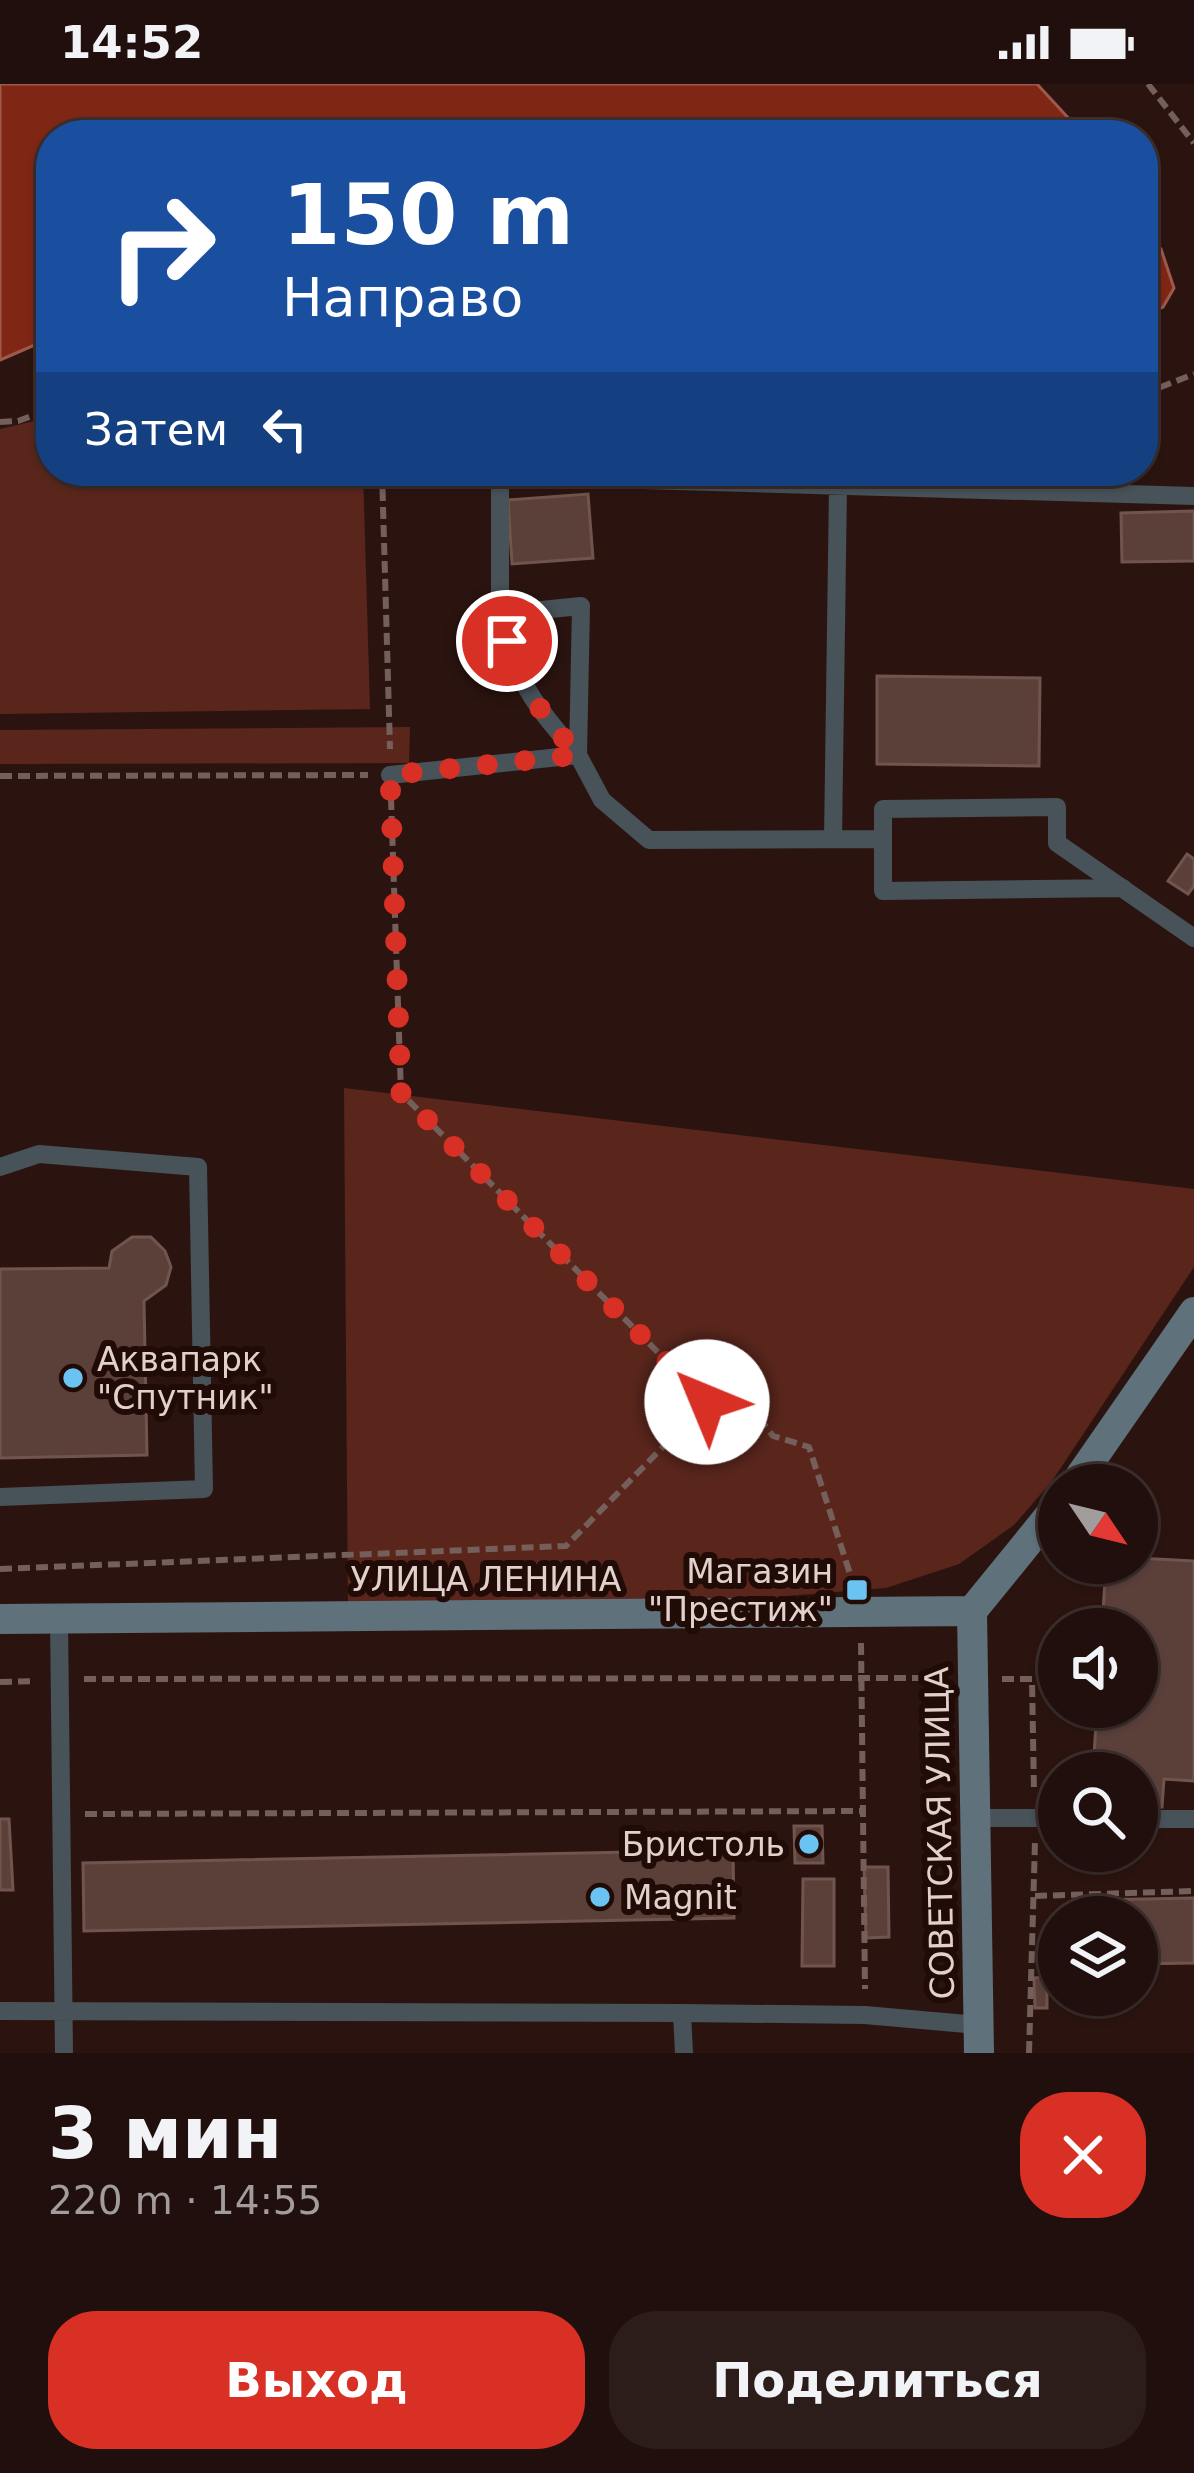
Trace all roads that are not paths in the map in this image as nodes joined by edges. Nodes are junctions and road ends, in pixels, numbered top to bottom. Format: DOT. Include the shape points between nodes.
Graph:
graph roads {
  1 [pos="500,486"];
  2 [pos="838,486"];
  3 [pos="1194,496"];
  4 [pos="500,614"];
  5 [pos="578,755"];
  6 [pos="390,775"];
  7 [pos="832,839"];
  8 [pos="883,839"];
  9 [pos="1123,888"];
  10 [pos="1194,938"];
  11 [pos="0,1167"];
  12 [pos="1194,1312"];
  13 [pos="1089,1464"];
  14 [pos="0,1497"];
  15 [pos="1038,1530"];
  16 [pos="972,1611"];
  17 [pos="0,1619"];
  18 [pos="59,1619"];
  19 [pos="1038,1817"];
  20 [pos="974,1818"];
  21 [pos="1158,1819"];
  22 [pos="1194,1820"];
  23 [pos="0,2011"];
  24 [pos="63,2011"];
  25 [pos="682,2013"];
  26 [pos="978,2039"];
  27 [pos="64,2053"];
  28 [pos="684,2053"];
  1 -- 4 [label="lane"];
  2 -- 3 [label="lane"];
  2 -- 7 [label="lane"];
  4 -- 5 [label="lane" via="514,668 535,706"];
  4 -- 5 [label="lane" via="580,606"];
  5 -- 6 [label="lane"];
  5 -- 7 [label="lane" via="602,800 649,840"];
  7 -- 8 [label="lane"];
  8 -- 9 [label="lane" via="883,891"];
  8 -- 9 [label="lane" via="883,809 1057,807 1057,843"];
  9 -- 10 [label="lane"];
  11 -- 14 [label="lane" via="39,1154 198,1167 204,1489"];
  12 -- 13 [label="street"];
  15 -- 16 [label="street"];
  16 -- 18 [label="street, УЛИЦА ЛЕНИНА"];
  16 -- 20 [label="street, СОВЕТСКАЯ УЛИЦА"];
  17 -- 18 [label="street, УЛИЦА ЛЕНИНА"];
  18 -- 24 [label="lane"];
  19 -- 20 [label="lane"];
  20 -- 26 [label="street, СОВЕТСКАЯ УЛИЦА"];
  21 -- 22 [label="lane"];
  23 -- 24 [label="lane"];
  24 -- 25 [label="lane"];
  24 -- 27 [label="lane"];
  25 -- 26 [label="lane" via="865,2015"];
  25 -- 28 [label="lane"];
}
